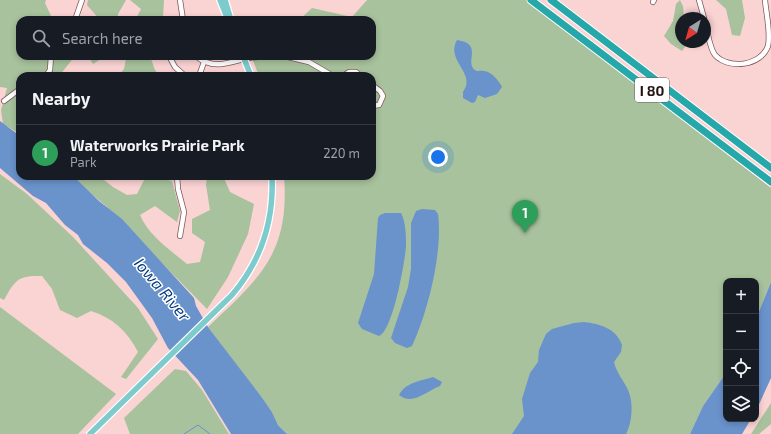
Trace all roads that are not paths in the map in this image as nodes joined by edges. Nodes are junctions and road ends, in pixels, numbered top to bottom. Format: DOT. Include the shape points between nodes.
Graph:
graph roads {
  1 [pos="82,0"];
  2 [pos="180,0"];
  3 [pos="220,0"];
  4 [pos="225,0"];
  5 [pos="531,0"];
  6 [pos="551,0"];
  7 [pos="699,0"];
  8 [pos="765,0"];
  9 [pos="702,12"];
  10 [pos="76,16"];
  11 [pos="182,16"];
  12 [pos="226,16"];
  13 [pos="230,16"];
  14 [pos="711,45"];
  15 [pos="51,60"];
  16 [pos="171,60"];
  17 [pos="201,60"];
  18 [pos="238,60"];
  19 [pos="245,60"];
  20 [pos="300,60"];
  21 [pos="204,62"];
  22 [pos="49,72"];
  23 [pos="181,72"];
  24 [pos="200,72"];
  25 [pos="249,72"];
  26 [pos="326,72"];
  27 [pos="376,88"];
  28 [pos="16,92"];
  29 [pos="4,101"];
  30 [pos="376,105"];
  31 [pos="771,168"];
  32 [pos="177,180"];
  33 [pos="272,180"];
  34 [pos="771,182"];
  35 [pos="180,236"];
  36 [pos="90,434"];
  1 -- 10 [label="street"];
  2 -- 11 [label="street"];
  3 -- 12 [label="main road"];
  4 -- 13 [label="main road"];
  5 -- 34 [label="highway, I 80"];
  6 -- 31 [label="highway, I 80"];
  7 -- 9 [label="street"];
  8 -- 14 [label="street" via="770,42 765,52 752,61 729,64 719,58"];
  15 -- 22 [label="street"];
  16 -- 23 [label="street"];
  17 -- 21 [label="street"];
  18 -- 21 [label="street" via="222,65"];
  19 -- 25 [label="main road"];
  20 -- 26 [label="street"];
  21 -- 24 [label="street"];
  27 -- 30 [label="street" via="382,96 379,105"];
  28 -- 29 [label="street"];
  32 -- 35 [label="street" via="184,212"];
  33 -- 36 [label="main road" via="273,196 265,238 235,291"];
}
